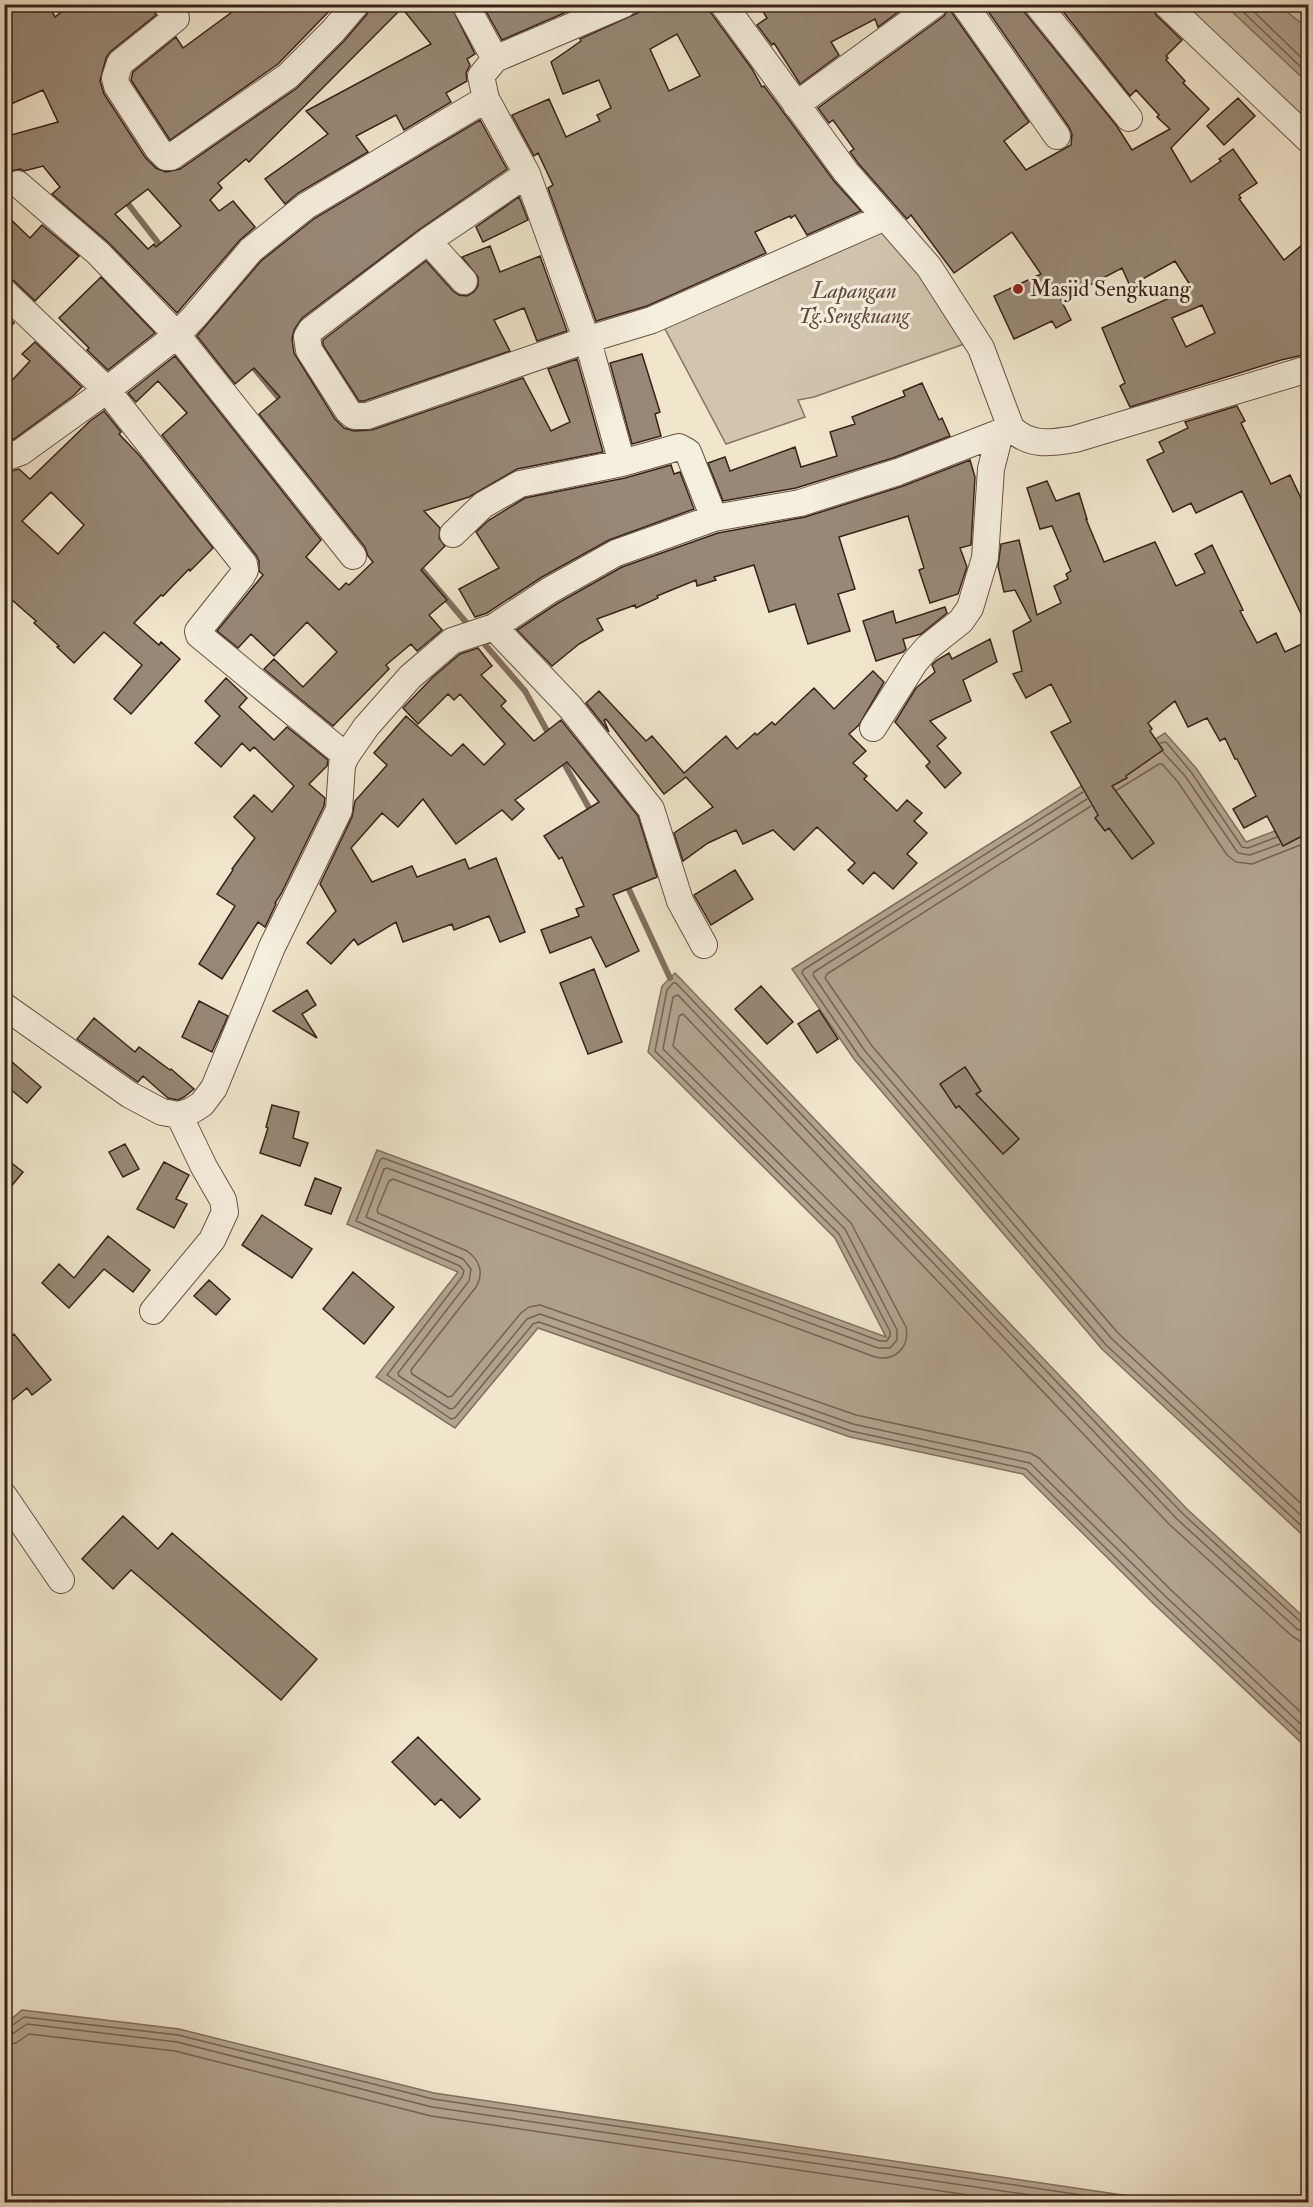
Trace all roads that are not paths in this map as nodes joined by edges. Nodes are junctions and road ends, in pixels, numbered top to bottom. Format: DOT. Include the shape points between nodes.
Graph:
graph roads {
  1 [pos="166,4"];
  2 [pos="356,4"];
  3 [pos="465,4"];
  4 [pos="624,4"];
  5 [pos="935,4"];
  6 [pos="964,4"];
  7 [pos="1037,4"];
  8 [pos="1166,4"];
  9 [pos="727,6"];
  10 [pos="495,59"];
  11 [pos="486,99"];
  12 [pos="796,105"];
  13 [pos="1130,118"];
  14 [pos="1057,136"];
  15 [pos="1308,139"];
  16 [pos="527,174"];
  17 [pos="18,184"];
  18 [pos="885,217"];
  19 [pos="428,241"];
  20 [pos="464,281"];
  21 [pos="4,292"];
  22 [pos="177,334"];
  23 [pos="586,340"];
  24 [pos="1308,369"];
  25 [pos="107,390"];
  26 [pos="1006,431"];
  27 [pos="4,458"];
  28 [pos="622,463"];
  29 [pos="714,518"];
  30 [pos="453,534"];
  31 [pos="353,556"];
  32 [pos="488,629"];
  33 [pos="873,728"];
  34 [pos="346,756"];
  35 [pos="704,945"];
  36 [pos="4,1006"];
  37 [pos="179,1115"];
  38 [pos="153,1311"];
  39 [pos="4,1496"];
  40 [pos="61,1580"];
  1 -- 2 [label="street" via="176,18 120,63 115,78 166,157 288,76"];
  3 -- 10 [label="street"];
  4 -- 10 [label="street"];
  5 -- 12 [label="street"];
  6 -- 14 [label="street"];
  7 -- 13 [label="street"];
  8 -- 15 [label="street"];
  9 -- 12 [label="street"];
  10 -- 11 [label="street" via="482,76"];
  11 -- 16 [label="street"];
  11 -- 22 [label="street" via="306,206 251,250"];
  12 -- 18 [label="street"];
  16 -- 19 [label="street"];
  16 -- 23 [label="street"];
  17 -- 22 [label="street" via="98,253"];
  18 -- 23 [label="street" via="652,320"];
  18 -- 26 [label="street" via="929,267 981,348"];
  19 -- 20 [label="street"];
  19 -- 23 [label="street" via="307,337 309,350 354,416 367,416"];
  21 -- 25 [label="street"];
  22 -- 25 [label="street"];
  22 -- 31 [label="street"];
  23 -- 28 [label="street"];
  24 -- 26 [label="street" via="1075,439 1047,444"];
  25 -- 27 [label="street" via="21,452"];
  25 -- 34 [label="street" via="244,564 241,577 198,631 199,635"];
  26 -- 29 [label="street" via="898,472 800,503"];
  26 -- 33 [label="street" via="991,469 985,558 970,608 915,662"];
  28 -- 29 [label="street" via="683,448"];
  28 -- 30 [label="street" via="520,484 483,505"];
  29 -- 32 [label="street" via="616,553"];
  32 -- 34 [label="street" via="452,641 410,677"];
  32 -- 35 [label="street" via="570,707 651,809 680,901"];
  34 -- 37 [label="street" via="339,810 272,947 214,1088 202,1104"];
  36 -- 37 [label="street" via="130,1095 162,1112"];
  37 -- 38 [label="street" via="223,1200 225,1212 212,1240"];
  39 -- 40 [label="street"];
}
